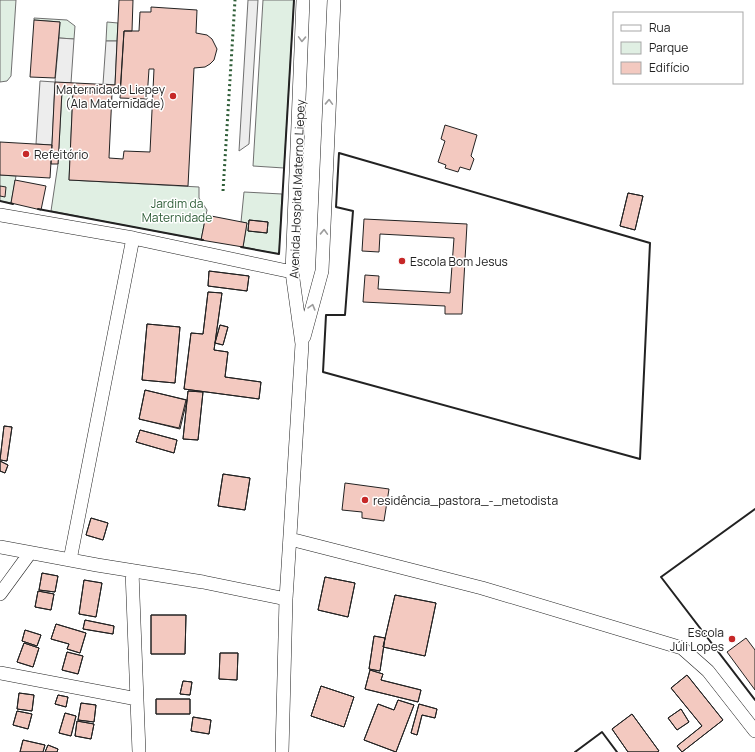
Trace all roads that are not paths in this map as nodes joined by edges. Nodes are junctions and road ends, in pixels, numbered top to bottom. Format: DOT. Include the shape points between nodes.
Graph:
graph roads {
  1 [pos="303,0"];
  2 [pos="334,0"];
  3 [pos="0,215"];
  4 [pos="133,238"];
  5 [pos="292,272"];
  6 [pos="302,344"];
  7 [pos="290,539"];
  8 [pos="0,547"];
  9 [pos="30,553"];
  10 [pos="70,560"];
  11 [pos="132,571"];
  12 [pos="0,594"];
  13 [pos="286,599"];
  14 [pos="0,673"];
  15 [pos="137,699"];
  16 [pos="755,731"];
  17 [pos="139,752"];
  18 [pos="282,752"];
  1 -- 5 [label="street, Avenida Hospital Materno Liepey, one-way"];
  6 -- 2 [label="street, one-way" via="322,271"];
  3 -- 4 [label="street"];
  4 -- 5 [label="street"];
  4 -- 10 [label="street"];
  5 -- 6 [label="street, Avenida Hospital Materno Liepey"];
  6 -- 7 [label="street"];
  7 -- 13 [label="street"];
  7 -- 16 [label="street" via="482,588 682,648 708,671"];
  8 -- 9 [label="street"];
  9 -- 10 [label="street"];
  9 -- 12 [label="street"];
  10 -- 11 [label="street"];
  11 -- 13 [label="street"];
  11 -- 15 [label="street"];
  13 -- 18 [label="street"];
  14 -- 15 [label="street"];
  15 -- 17 [label="street"];
}
